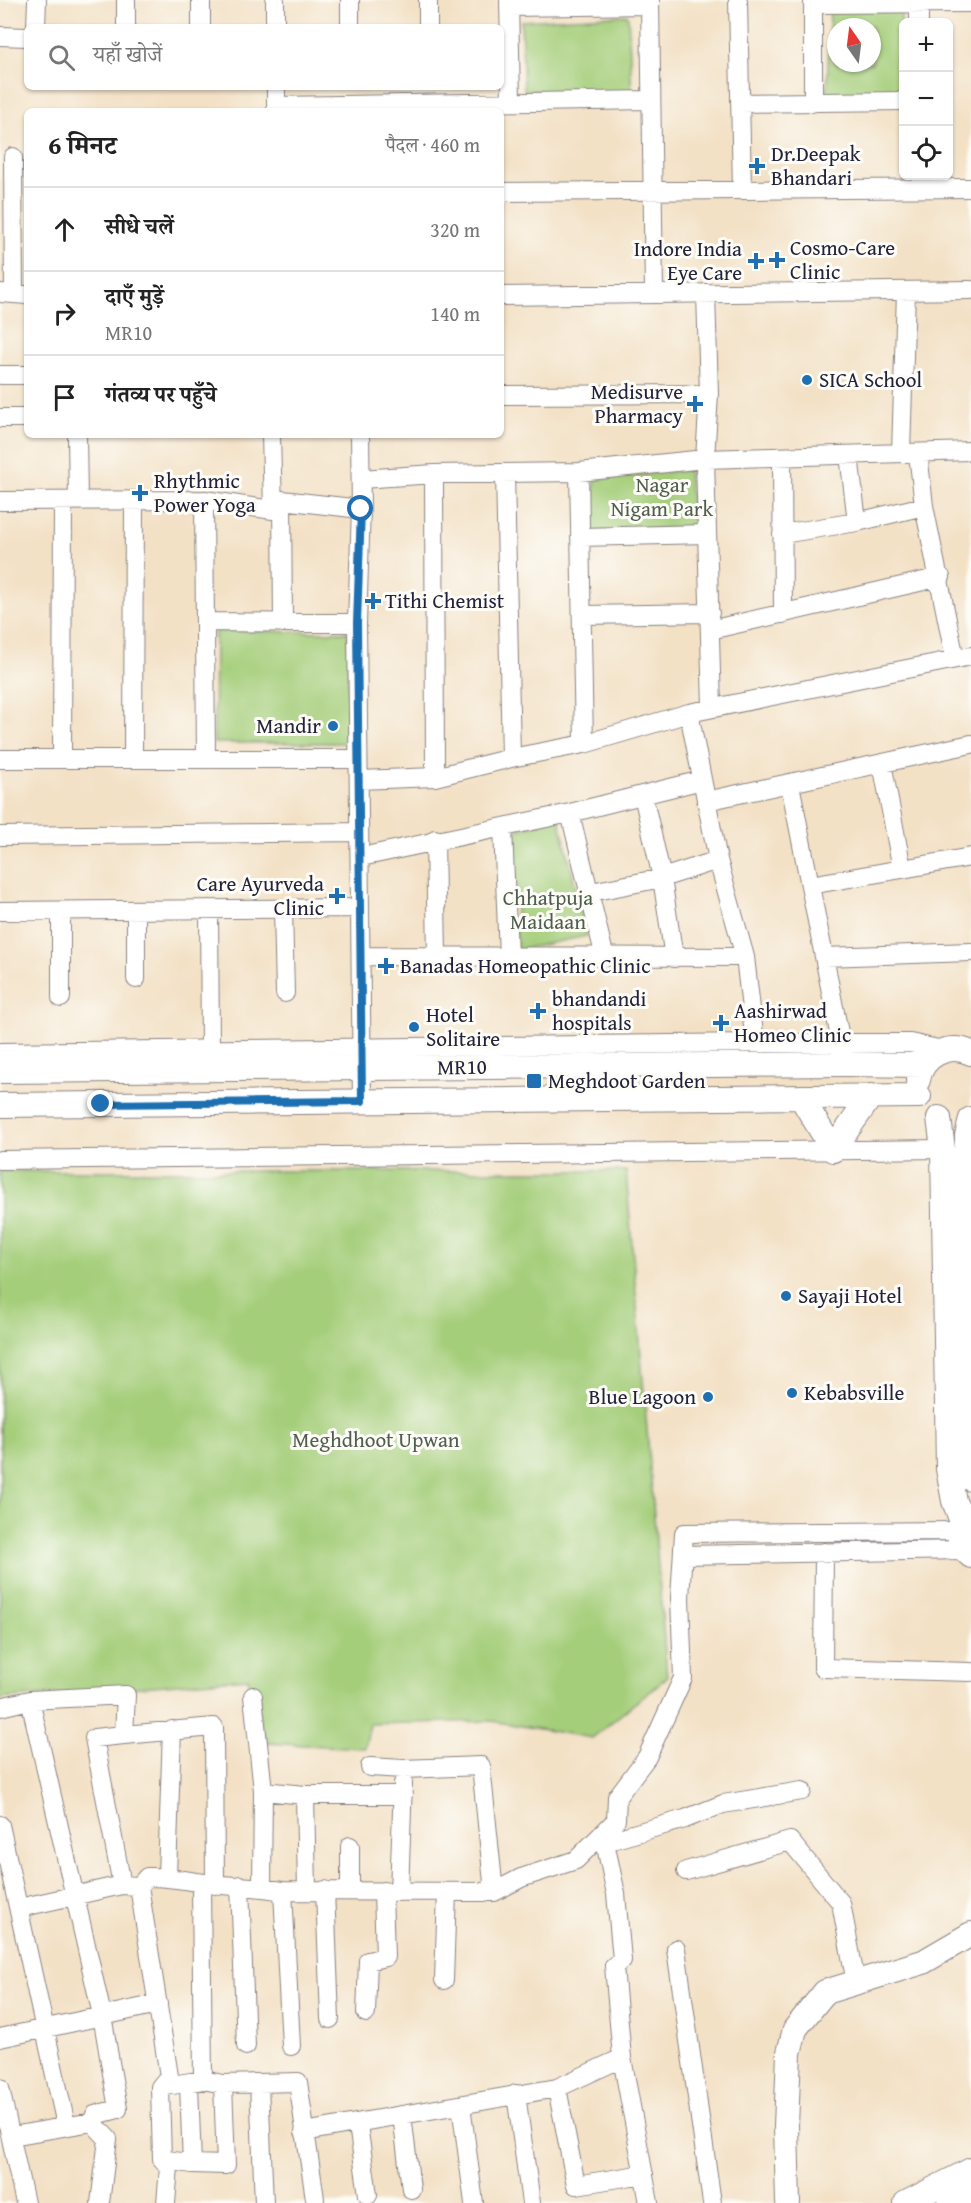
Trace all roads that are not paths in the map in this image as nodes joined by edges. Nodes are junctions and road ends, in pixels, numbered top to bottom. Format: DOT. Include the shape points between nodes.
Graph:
graph roads {
  1 [pos="37,0"];
  2 [pos="126,0"];
  3 [pos="201,0"];
  4 [pos="275,0"];
  5 [pos="350,0"];
  6 [pos="428,0"];
  7 [pos="738,0"];
  8 [pos="650,2"];
  9 [pos="813,2"];
  10 [pos="509,3"];
  11 [pos="920,3"];
  12 [pos="971,3"];
  13 [pos="919,18"];
  14 [pos="36,24"];
  15 [pos="126,24"];
  16 [pos="201,24"];
  17 [pos="275,24"];
  18 [pos="350,24"];
  19 [pos="428,24"];
  20 [pos="0,36"];
  21 [pos="24,37"];
  22 [pos="276,90"];
  23 [pos="351,96"];
  24 [pos="651,100"];
  25 [pos="428,101"];
  26 [pos="899,101"];
  27 [pos="511,102"];
  28 [pos="813,103"];
  29 [pos="740,104"];
  30 [pos="276,108"];
  31 [pos="282,108"];
  32 [pos="13,157"];
  33 [pos="916,182"];
  34 [pos="971,188"];
  35 [pos="741,190"];
  36 [pos="652,191"];
  37 [pos="504,192"];
  38 [pos="971,290"];
  39 [pos="906,291"];
  40 [pos="706,293"];
  41 [pos="14,294"];
  42 [pos="654,294"];
  43 [pos="504,296"];
  44 [pos="0,375"];
  45 [pos="24,375"];
  46 [pos="709,394"];
  47 [pos="504,395"];
  48 [pos="0,418"];
  49 [pos="24,418"];
  50 [pos="77,438"];
  51 [pos="271,438"];
  52 [pos="360,438"];
  53 [pos="971,451"];
  54 [pos="909,453"];
  55 [pos="849,455"];
  56 [pos="782,457"];
  57 [pos="705,459"];
  58 [pos="579,472"];
  59 [pos="505,473"];
  60 [pos="434,474"];
  61 [pos="361,479"];
  62 [pos="204,500"];
  63 [pos="0,501"];
  64 [pos="70,501"];
  65 [pos="134,501"];
  66 [pos="278,505"];
  67 [pos="924,506"];
  68 [pos="361,509"];
  69 [pos="857,522"];
  70 [pos="707,534"];
  71 [pos="782,534"];
  72 [pos="580,537"];
  73 [pos="941,577"];
  74 [pos="783,614"];
  75 [pos="582,615"];
  76 [pos="710,621"];
  77 [pos="205,622"];
  78 [pos="283,623"];
  79 [pos="357,623"];
  80 [pos="963,658"];
  81 [pos="712,708"];
  82 [pos="689,713"];
  83 [pos="584,744"];
  84 [pos="971,744"];
  85 [pos="511,758"];
  86 [pos="0,759"];
  87 [pos="62,759"];
  88 [pos="133,759"];
  89 [pos="206,759"];
  90 [pos="358,759"];
  91 [pos="882,763"];
  92 [pos="435,777"];
  93 [pos="359,780"];
  94 [pos="702,780"];
  95 [pos="790,784"];
  96 [pos="643,795"];
  97 [pos="706,801"];
  98 [pos="570,813"];
  99 [pos="503,826"];
  100 [pos="359,832"];
  101 [pos="0,836"];
  102 [pos="435,839"];
  103 [pos="361,857"];
  104 [pos="971,857"];
  105 [pos="718,860"];
  106 [pos="902,869"];
  107 [pos="662,878"];
  108 [pos="810,885"];
  109 [pos="591,892"];
  110 [pos="360,908"];
  111 [pos="209,909"];
  112 [pos="283,909"];
  113 [pos="136,910"];
  114 [pos="0,911"];
  115 [pos="61,911"];
  116 [pos="971,952"];
  117 [pos="361,956"];
  118 [pos="438,957"];
  119 [pos="508,957"];
  120 [pos="745,957"];
  121 [pos="824,957"];
  122 [pos="605,958"];
  123 [pos="674,958"];
  124 [pos="136,979"];
  125 [pos="285,993"];
  126 [pos="60,998"];
  127 [pos="755,1043"];
  128 [pos="210,1050"];
  129 [pos="963,1051"];
  130 [pos="0,1052"];
  131 [pos="843,1053"];
  132 [pos="362,1058"];
  133 [pos="923,1065"];
  134 [pos="0,1071"];
  135 [pos="871,1096"];
  136 [pos="919,1096"];
  137 [pos="801,1097"];
  138 [pos="362,1101"];
  139 [pos="0,1105"];
  140 [pos="939,1118"];
  141 [pos="971,1118"];
  142 [pos="943,1149"];
  143 [pos="833,1150"];
  144 [pos="0,1160"];
  145 [pos="969,1170"];
  146 [pos="971,1479"];
  147 [pos="965,1534"];
  148 [pos="824,1552"];
  149 [pos="683,1555"];
  150 [pos="971,1672"];
  151 [pos="253,1696"];
  152 [pos="30,1700"];
  153 [pos="0,1707"];
  154 [pos="172,1730"];
  155 [pos="124,1735"];
  156 [pos="370,1767"];
  157 [pos="403,1769"];
  158 [pos="263,1791"];
  159 [pos="802,1791"];
  160 [pos="305,1795"];
  161 [pos="403,1795"];
  162 [pos="0,1825"];
  163 [pos="603,1840"];
  164 [pos="350,1846"];
  165 [pos="686,1871"];
  166 [pos="167,1876"];
  167 [pos="208,1884"];
  168 [pos="240,1885"];
  169 [pos="131,1886"];
  170 [pos="262,1886"];
  171 [pos="316,1890"];
  172 [pos="283,1891"];
  173 [pos="350,1891"];
  174 [pos="391,1892"];
  175 [pos="447,1892"];
  176 [pos="494,1892"];
  177 [pos="74,1896"];
  178 [pos="19,1908"];
  179 [pos="971,1934"];
  180 [pos="676,1949"];
  181 [pos="444,1980"];
  182 [pos="856,1983"];
  183 [pos="158,2004"];
  184 [pos="366,2013"];
  185 [pos="102,2015"];
  186 [pos="330,2019"];
  187 [pos="44,2030"];
  188 [pos="0,2038"];
  189 [pos="246,2046"];
  190 [pos="291,2046"];
  191 [pos="622,2058"];
  192 [pos="196,2083"];
  193 [pos="259,2083"];
  194 [pos="223,2084"];
  195 [pos="160,2087"];
  196 [pos="0,2088"];
  197 [pos="557,2088"];
  198 [pos="516,2094"];
  199 [pos="461,2105"];
  200 [pos="402,2115"];
  201 [pos="92,2122"];
  202 [pos="66,2124"];
  203 [pos="358,2125"];
  204 [pos="304,2132"];
  205 [pos="12,2136"];
  206 [pos="162,2159"];
  207 [pos="192,2164"];
  208 [pos="971,2170"];
  209 [pos="644,2174"];
  210 [pos="411,2189"];
  211 [pos="971,2193"];
  212 [pos="368,2195"];
  213 [pos="315,2199"];
  214 [pos="25,2203"];
  215 [pos="100,2203"];
  216 [pos="166,2203"];
  217 [pos="264,2203"];
  218 [pos="474,2203"];
  219 [pos="531,2203"];
  220 [pos="649,2203"];
  221 [pos="712,2203"];
  222 [pos="788,2203"];
  223 [pos="906,2203"];
  224 [pos="950,2203"];
  1 -- 14 [label="street"];
  2 -- 15 [label="street"];
  3 -- 16 [label="street"];
  4 -- 17 [label="street"];
  5 -- 18 [label="street"];
  6 -- 19 [label="street"];
  7 -- 29 [label="street"];
  8 -- 10 [label="street"];
  8 -- 24 [label="street"];
  9 -- 11 [label="street"];
  9 -- 28 [label="street"];
  10 -- 27 [label="street"];
  11 -- 12 [label="street"];
  11 -- 13 [label="street"];
  20 -- 21 [label="street"];
  22 -- 30 [label="street"];
  23 -- 25 [label="street"];
  23 -- 31 [label="street"];
  24 -- 27 [label="street"];
  24 -- 36 [label="street"];
  25 -- 27 [label="street"];
  26 -- 28 [label="street"];
  28 -- 29 [label="street"];
  29 -- 35 [label="street"];
  32 -- 41 [label="street"];
  33 -- 34 [label="street"];
  33 -- 35 [label="street"];
  35 -- 36 [label="street"];
  36 -- 37 [label="street"];
  36 -- 42 [label="street"];
  38 -- 39 [label="street"];
  39 -- 40 [label="street"];
  39 -- 54 [label="street"];
  40 -- 42 [label="street"];
  40 -- 46 [label="street"];
  42 -- 43 [label="street"];
  44 -- 45 [label="street"];
  46 -- 47 [label="street"];
  46 -- 57 [label="street"];
  48 -- 49 [label="street"];
  50 -- 64 [label="street"];
  51 -- 66 [label="street"];
  52 -- 61 [label="street"];
  53 -- 54 [label="street"];
  54 -- 55 [label="street"];
  54 -- 67 [label="street"];
  55 -- 56 [label="street"];
  55 -- 69 [label="street"];
  56 -- 57 [label="street"];
  56 -- 71 [label="street"];
  57 -- 58 [label="street"];
  57 -- 70 [label="street"];
  58 -- 59 [label="street"];
  58 -- 72 [label="street"];
  59 -- 60 [label="street"];
  59 -- 85 [label="street"];
  60 -- 61 [label="street"];
  60 -- 92 [label="street"];
  61 -- 68 [label="street"];
  62 -- 65 [label="street"];
  62 -- 66 [label="street"];
  62 -- 77 [label="street"];
  63 -- 64 [label="street"];
  64 -- 65 [label="street"];
  64 -- 87 [label="street"];
  65 -- 88 [label="street"];
  66 -- 68 [label="street"];
  66 -- 78 [label="street"];
  67 -- 69 [label="street"];
  67 -- 73 [label="street"];
  68 -- 79 [label="street"];
  69 -- 71 [label="street"];
  70 -- 72 [label="street"];
  70 -- 76 [label="street"];
  71 -- 74 [label="street"];
  72 -- 75 [label="street"];
  73 -- 74 [label="street"];
  73 -- 80 [label="street"];
  74 -- 76 [label="street"];
  75 -- 76 [label="street"];
  75 -- 83 [label="street"];
  76 -- 81 [label="street"];
  77 -- 78 [label="street"];
  77 -- 89 [label="street"];
  78 -- 79 [label="street"];
  79 -- 90 [label="street"];
  80 -- 81 [label="street"];
  81 -- 82 [label="street"];
  82 -- 83 [label="street"];
  82 -- 94 [label="street"];
  83 -- 85 [label="street"];
  84 -- 91 [label="street"];
  85 -- 92 [label="street"];
  86 -- 87 [label="street"];
  87 -- 88 [label="street"];
  88 -- 89 [label="street"];
  89 -- 90 [label="street"];
  90 -- 93 [label="street"];
  91 -- 95 [label="street"];
  91 -- 106 [label="street"];
  92 -- 93 [label="street"];
  93 -- 100 [label="street"];
  94 -- 96 [label="street"];
  94 -- 97 [label="street"];
  95 -- 97 [label="street"];
  95 -- 108 [label="street"];
  96 -- 98 [label="street"];
  96 -- 107 [label="street"];
  97 -- 105 [label="street"];
  98 -- 99 [label="street"];
  98 -- 109 [label="street"];
  99 -- 102 [label="street"];
  99 -- 119 [label="street"];
  100 -- 101 [label="street"];
  100 -- 103 [label="street"];
  102 -- 103 [label="street"];
  102 -- 118 [label="street"];
  103 -- 110 [label="street"];
  104 -- 106 [label="street"];
  105 -- 107 [label="street"];
  105 -- 120 [label="street"];
  106 -- 108 [label="street"];
  107 -- 109 [label="street"];
  107 -- 123 [label="street"];
  108 -- 121 [label="street"];
  109 -- 122 [label="street"];
  110 -- 112 [label="street"];
  110 -- 117 [label="street"];
  111 -- 112 [label="street"];
  111 -- 113 [label="street"];
  111 -- 128 [label="street"];
  112 -- 125 [label="street"];
  113 -- 115 [label="street"];
  113 -- 124 [label="street"];
  114 -- 115 [label="street"];
  115 -- 126 [label="street"];
  116 -- 121 [label="street"];
  117 -- 118 [label="street"];
  117 -- 132 [label="street"];
  118 -- 119 [label="street"];
  119 -- 122 [label="street"];
  120 -- 123 [label="street"];
  120 -- 127 [label="street"];
  121 -- 131 [label="street"];
  122 -- 123 [label="street"];
  127 -- 131 [label="street"];
  127 -- 132 [label="street"];
  128 -- 130 [label="street"];
  128 -- 132 [label="street"];
  129 -- 131 [label="street" via="910,1043"];
  129 -- 133 [label="main road" via="932,1056"];
  131 -- 132 [label="main road, MR10"];
  131 -- 133 [label="main road, MR10"];
  132 -- 134 [label="main road, MR10"];
  132 -- 138 [label="street"];
  133 -- 136 [label="main road"];
  135 -- 136 [label="main road, MR10"];
  135 -- 137 [label="main road, MR10"];
  135 -- 143 [label="main road"];
  136 -- 140 [label="main road" via="923,1105"];
  137 -- 138 [label="main road, MR10"];
  137 -- 143 [label="main road"];
  138 -- 139 [label="main road, MR10"];
  140 -- 141 [label="main road"];
  140 -- 142 [label="main road"];
  141 -- 145 [label="main road" via="967,1136"];
  142 -- 143 [label="street"];
  142 -- 147 [label="main road" via="948,1468"];
  143 -- 144 [label="street"];
  145 -- 146 [label="main road"];
  147 -- 148 [label="street"];
  147 -- 149 [label="street" via="684,1533"];
  148 -- 149 [label="street"];
  148 -- 150 [label="street" via="823,1668"];
  149 -- 163 [label="street" via="683,1678 647,1757 617,1797 616,1820"];
  151 -- 158 [label="street"];
  152 -- 153 [label="street"];
  152 -- 155 [label="street" via="126,1695"];
  152 -- 177 [label="street"];
  154 -- 155 [label="street"];
  154 -- 166 [label="street"];
  154 -- 167 [label="street" via="214,1727"];
  155 -- 169 [label="street" via="94,1738"];
  156 -- 157 [label="street"];
  157 -- 161 [label="street"];
  157 -- 176 [label="street" via="481,1766"];
  158 -- 160 [label="street"];
  158 -- 170 [label="street"];
  159 -- 163 [label="street" via="723,1804 685,1819"];
  160 -- 161 [label="street"];
  160 -- 171 [label="street"];
  161 -- 174 [label="street"];
  162 -- 178 [label="street"];
  163 -- 176 [label="street" via="576,1860 521,1878"];
  163 -- 191 [label="street" via="616,1894 622,1960 614,1966"];
  164 -- 173 [label="street"];
  165 -- 182 [label="street" via="790,1841 840,1903"];
  166 -- 167 [label="street"];
  166 -- 169 [label="street" via="147,1877"];
  167 -- 168 [label="street"];
  167 -- 192 [label="street"];
  168 -- 170 [label="street"];
  168 -- 189 [label="street"];
  169 -- 177 [label="street"];
  169 -- 183 [label="street"];
  170 -- 172 [label="street"];
  171 -- 172 [label="street"];
  171 -- 173 [label="street"];
  171 -- 186 [label="street"];
  172 -- 190 [label="street"];
  173 -- 174 [label="street"];
  174 -- 175 [label="street"];
  174 -- 184 [label="street" via="385,1957 368,1961"];
  175 -- 176 [label="street"];
  175 -- 181 [label="street"];
  177 -- 178 [label="street"];
  177 -- 185 [label="street"];
  178 -- 187 [label="street"];
  179 -- 182 [label="main road" via="923,1962"];
  180 -- 221 [label="street"];
  182 -- 222 [label="main road" via="825,1992 795,2029 789,2052 786,2126"];
  183 -- 185 [label="street"];
  183 -- 195 [label="street" via="169,2076"];
  185 -- 187 [label="street"];
  185 -- 201 [label="street" via="118,2109 95,2115"];
  187 -- 188 [label="street"];
  187 -- 202 [label="street"];
  191 -- 197 [label="street"];
  191 -- 209 [label="street"];
  192 -- 194 [label="street"];
  192 -- 195 [label="street"];
  192 -- 207 [label="street"];
  193 -- 194 [label="street"];
  193 -- 204 [label="street" via="298,2082"];
  193 -- 217 [label="street"];
  194 -- 207 [label="street" via="226,2165"];
  195 -- 206 [label="street"];
  196 -- 205 [label="street"];
  197 -- 198 [label="street"];
  197 -- 209 [label="street" via="576,2185"];
  198 -- 199 [label="street"];
  198 -- 219 [label="street"];
  199 -- 200 [label="street"];
  199 -- 218 [label="street"];
  200 -- 203 [label="street"];
  200 -- 210 [label="street"];
  201 -- 202 [label="street"];
  201 -- 215 [label="street" via="108,2139"];
  202 -- 205 [label="street"];
  203 -- 204 [label="street"];
  203 -- 212 [label="street"];
  204 -- 213 [label="street"];
  205 -- 214 [label="street"];
  206 -- 207 [label="street"];
  206 -- 216 [label="street" via="169,2167"];
  208 -- 223 [label="main road"];
  209 -- 220 [label="street"];
  211 -- 224 [label="main road"];
}
